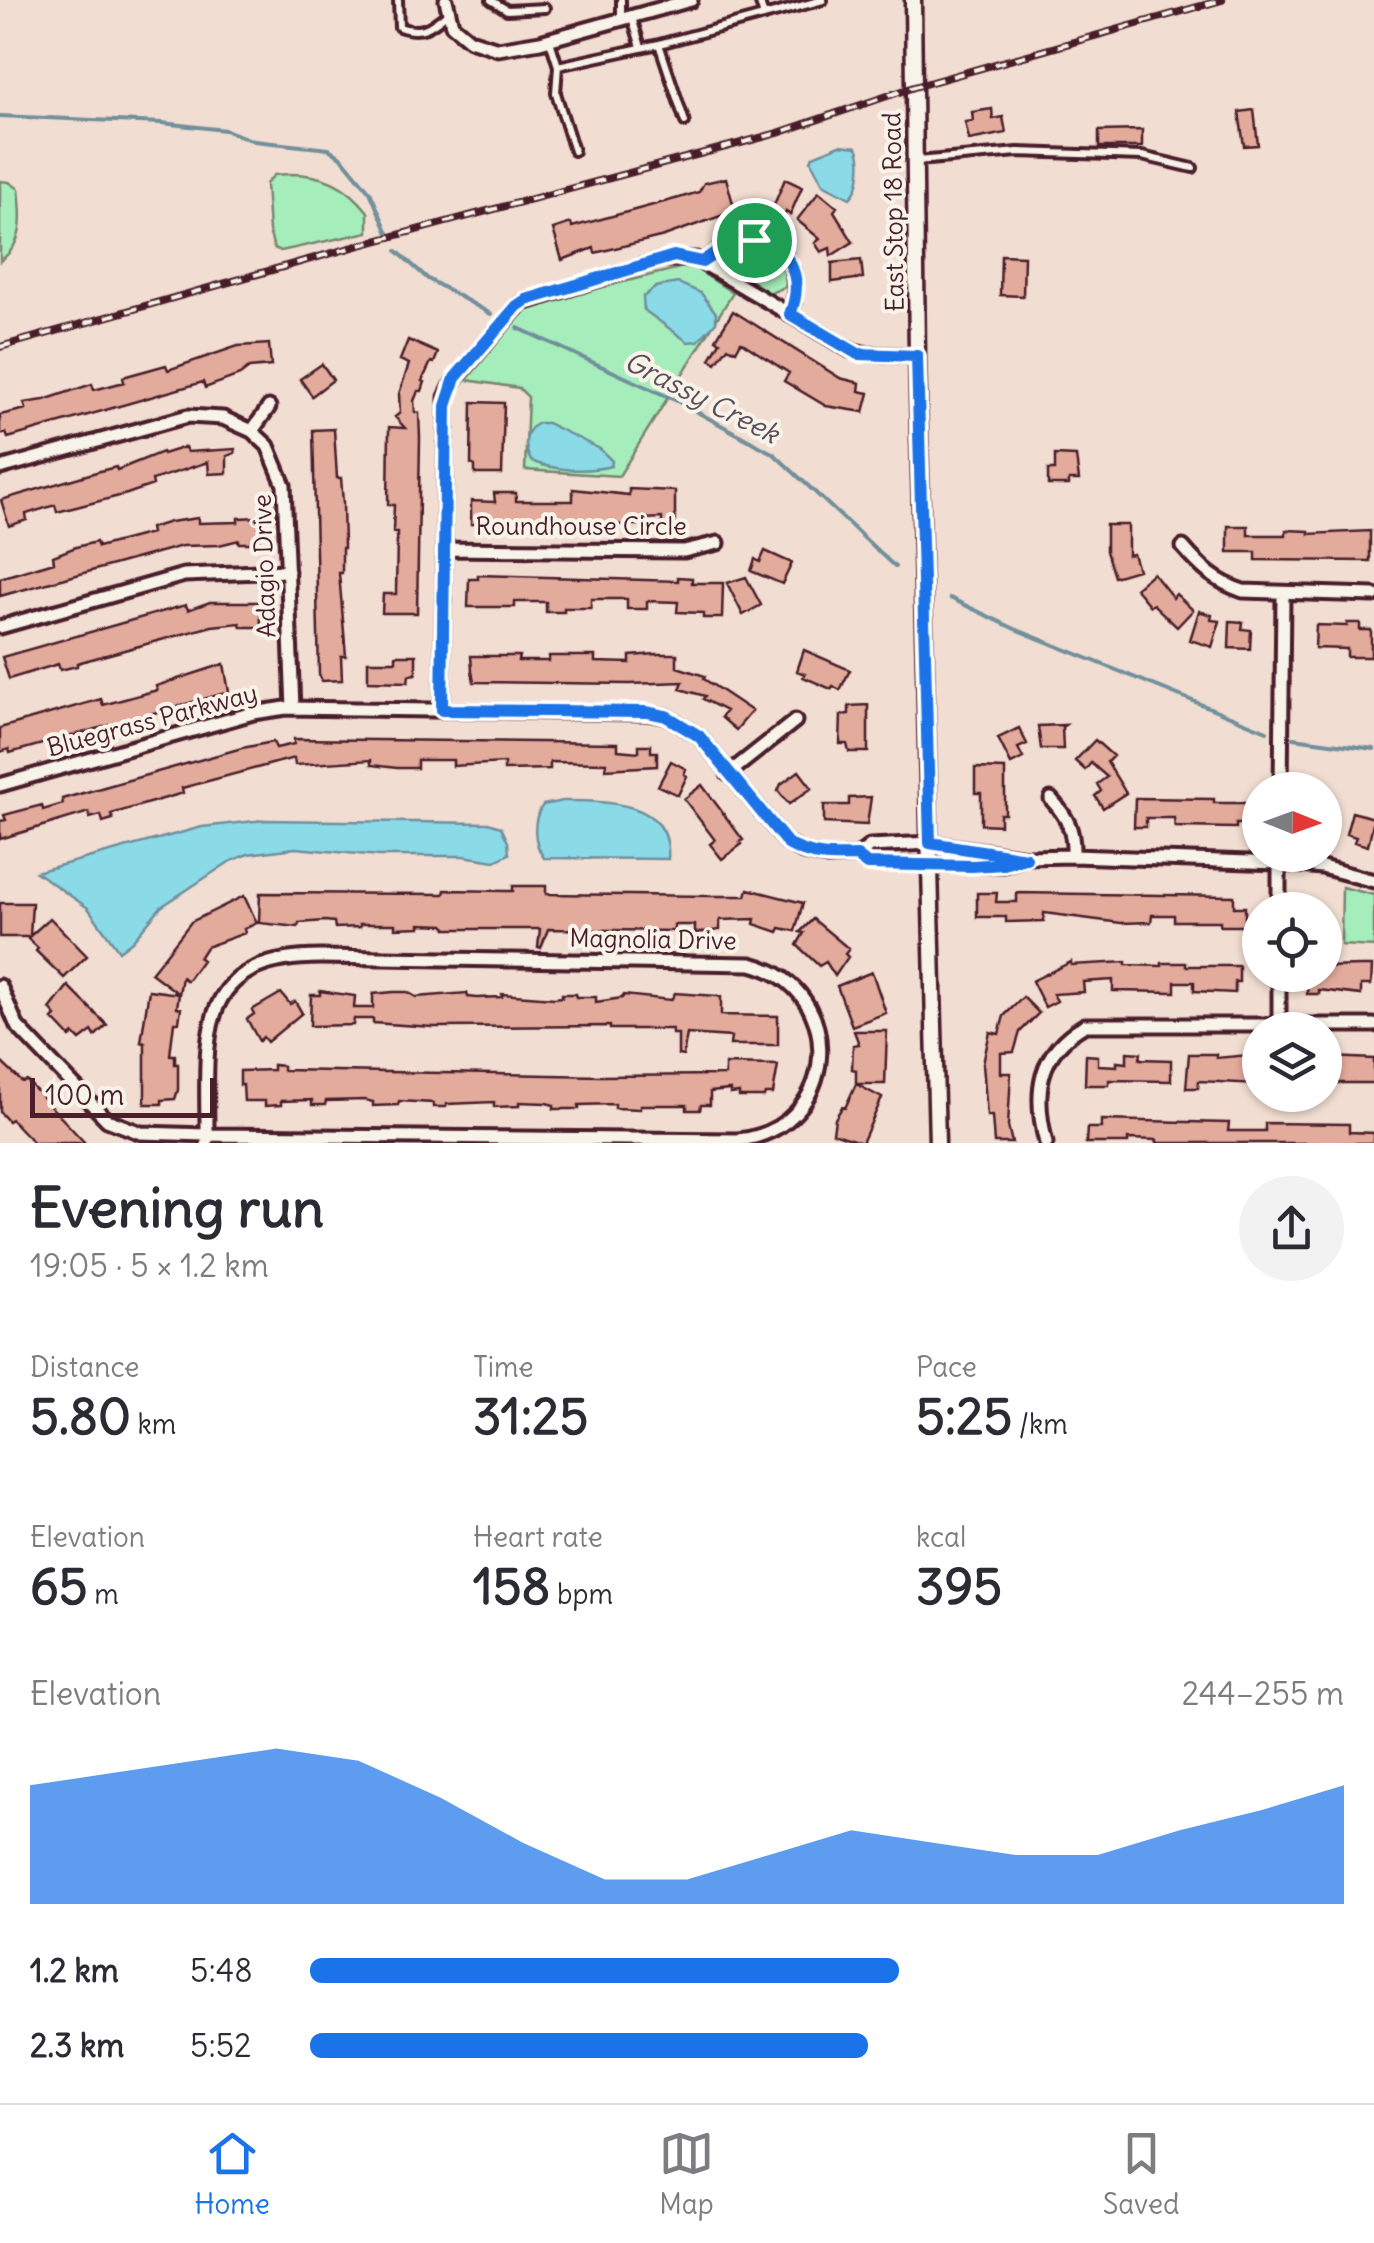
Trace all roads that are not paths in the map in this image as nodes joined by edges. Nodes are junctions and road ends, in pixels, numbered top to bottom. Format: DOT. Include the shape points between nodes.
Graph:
graph roads {
  1 [pos="398,0"];
  2 [pos="491,0"];
  3 [pos="621,0"];
  4 [pos="690,0"];
  5 [pos="758,0"];
  6 [pos="823,0"];
  7 [pos="912,0"];
  8 [pos="447,6"];
  9 [pos="544,8"];
  10 [pos="764,16"];
  11 [pos="626,18"];
  12 [pos="549,40"];
  13 [pos="659,44"];
  14 [pos="642,47"];
  15 [pos="558,66"];
  16 [pos="685,122"];
  17 [pos="574,151"];
  18 [pos="915,161"];
  19 [pos="1193,168"];
  20 [pos="702,262"];
  21 [pos="790,314"];
  22 [pos="917,356"];
  23 [pos="269,407"];
  24 [pos="252,432"];
  25 [pos="0,468"];
  26 [pos="718,543"];
  27 [pos="1183,546"];
  28 [pos="444,549"];
  29 [pos="288,571"];
  30 [pos="1283,595"];
  31 [pos="1374,595"];
  32 [pos="0,627"];
  33 [pos="293,708"];
  34 [pos="442,710"];
  35 [pos="795,721"];
  36 [pos="1281,772"];
  37 [pos="728,774"];
  38 [pos="0,785"];
  39 [pos="1051,798"];
  40 [pos="930,843"];
  41 [pos="857,856"];
  42 [pos="1073,856"];
  43 [pos="1026,858"];
  44 [pos="1242,858"];
  45 [pos="930,865"];
  46 [pos="1341,872"];
  47 [pos="1374,881"];
  48 [pos="0,986"];
  49 [pos="1342,1025"];
  50 [pos="1374,1025"];
  51 [pos="1242,1026"];
  52 [pos="207,1139"];
  53 [pos="632,1141"];
  54 [pos="650,1141"];
  55 [pos="938,1143"];
  56 [pos="1046,1143"];
  1 -- 8 [label="lane" via="400,27 414,32 425,31"];
  2 -- 9 [label="lane" via="507,10"];
  3 -- 11 [label="lane"];
  4 -- 11 [label="street"];
  5 -- 10 [label="lane"];
  6 -- 10 [label="lane"];
  7 -- 18 [label="street, East Stop 18 Road"];
  8 -- 12 [label="street" via="452,25 470,40 498,49"];
  10 -- 13 [label="lane"];
  11 -- 12 [label="street"];
  11 -- 14 [label="lane"];
  12 -- 15 [label="lane"];
  13 -- 14 [label="lane"];
  13 -- 16 [label="lane"];
  14 -- 15 [label="lane"];
  15 -- 17 [label="lane" via="556,93"];
  18 -- 19 [label="lane" via="1018,152 1142,156"];
  18 -- 22 [label="street, East Stop 18 Road"];
  20 -- 21 [label="street"];
  20 -- 21 [label="street" via="731,242 775,246 794,269"];
  20 -- 28 [label="street" via="664,259 517,306 446,397"];
  21 -- 22 [label="street" via="858,354"];
  22 -- 40 [label="street, East Stop 18 Road"];
  23 -- 24 [label="street"];
  24 -- 25 [label="street" via="223,418 188,416"];
  24 -- 29 [label="street, Adagio Drive" via="268,446 284,486"];
  26 -- 28 [label="street, Roundhouse Circle" via="684,550"];
  27 -- 30 [label="street" via="1223,584"];
  28 -- 34 [label="street"];
  29 -- 32 [label="street" via="184,575"];
  29 -- 33 [label="street, Adagio Drive"];
  30 -- 31 [label="street"];
  30 -- 36 [label="street"];
  33 -- 34 [label="street, Bluegrass Parkway"];
  33 -- 38 [label="street, Bluegrass Parkway" via="253,713"];
  34 -- 37 [label="street, Bluegrass Parkway" via="656,714 699,736"];
  35 -- 37 [label="street"];
  37 -- 41 [label="street, Bluegrass Parkway" via="788,844 827,857"];
  39 -- 42 [label="street" via="1074,835"];
  40 -- 41 [label="street, Bluegrass Parkway" via="870,846"];
  40 -- 43 [label="street, Bluegrass Parkway"];
  40 -- 45 [label="street, East Stop 18 Road"];
  41 -- 45 [label="street, Bluegrass Parkway" via="867,864"];
  42 -- 43 [label="street"];
  42 -- 44 [label="street"];
  43 -- 45 [label="street, Bluegrass Parkway"];
  45 -- 55 [label="street, East Stop 18 Road"];
  46 -- 47 [label="street"];
  48 -- 52 [label="street" via="17,1026 107,1120 140,1134"];
  49 -- 50 [label="street"];
  51 -- 56 [label="street" via="1085,1024 1062,1038 1042,1076"];
  52 -- 53 [label="street, Magnolia Drive"];
  52 -- 54 [label="street, Magnolia Drive" via="212,1018 233,982 257,965 321,957 740,962 790,983 810,1009 819,1039 817,1078 799,1112 750,1139"];
  53 -- 54 [label="street, Magnolia Drive"];
}
